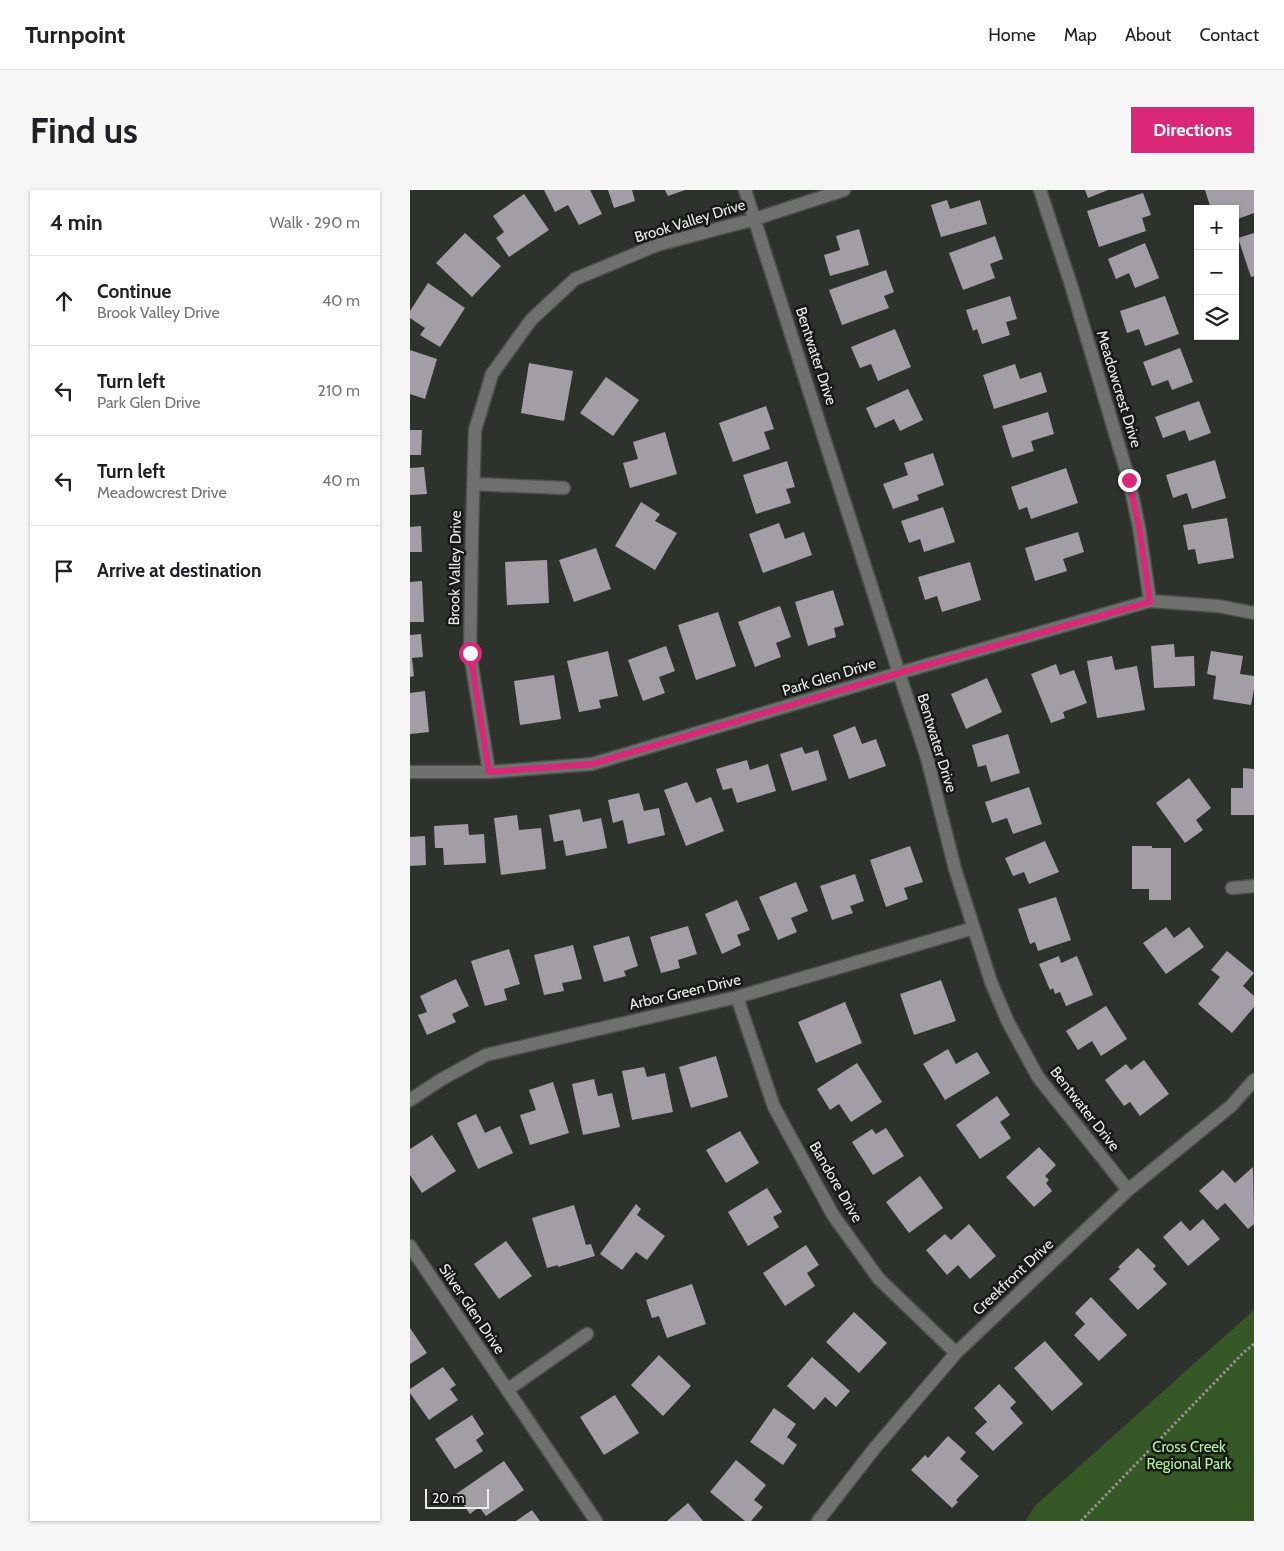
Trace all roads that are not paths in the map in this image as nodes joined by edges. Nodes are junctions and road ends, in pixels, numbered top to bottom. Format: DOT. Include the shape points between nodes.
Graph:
graph roads {
  1 [pos="745,190"];
  2 [pos="844,190"];
  3 [pos="1040,190"];
  4 [pos="755,219"];
  5 [pos="473,484"];
  6 [pos="564,488"];
  7 [pos="1150,602"];
  8 [pos="1254,613"];
  9 [pos="899,673"];
  10 [pos="410,772"];
  11 [pos="489,772"];
  12 [pos="1254,886"];
  13 [pos="1232,888"];
  14 [pos="974,928"];
  15 [pos="737,997"];
  16 [pos="1254,1080"];
  17 [pos="410,1100"];
  18 [pos="1128,1190"];
  19 [pos="410,1246"];
  20 [pos="587,1334"];
  21 [pos="956,1353"];
  22 [pos="507,1390"];
  23 [pos="596,1521"];
  24 [pos="818,1521"];
  1 -- 4 [label="street, Bentwater Drive"];
  2 -- 4 [label="street, Brook Valley Drive"];
  3 -- 7 [label="street, Meadowcrest Drive" via="1129,480"];
  4 -- 5 [label="street, Brook Valley Drive" via="657,245 575,279 531,320 492,374 475,430"];
  4 -- 9 [label="street, Bentwater Drive"];
  5 -- 6 [label="street"];
  5 -- 11 [label="street, Brook Valley Drive" via="470,653"];
  7 -- 8 [label="street, Park Glen Drive" via="1218,606"];
  7 -- 9 [label="street, Park Glen Drive"];
  9 -- 11 [label="street, Park Glen Drive" via="592,764"];
  9 -- 14 [label="street, Bentwater Drive" via="927,758 955,869"];
  10 -- 11 [label="street, Park Glen Drive"];
  12 -- 13 [label="street"];
  14 -- 15 [label="street, Arbor Green Drive"];
  14 -- 18 [label="street, Bentwater Drive" via="1008,1022 1038,1077"];
  15 -- 17 [label="street, Arbor Green Drive" via="486,1056"];
  15 -- 21 [label="street, Bandore Drive" via="774,1106 833,1215 879,1279"];
  16 -- 18 [label="street, Creekfront Drive" via="1231,1106"];
  18 -- 21 [label="street, Creekfront Drive"];
  19 -- 22 [label="street, Silver Glen Drive"];
  20 -- 22 [label="street"];
  21 -- 24 [label="street, Creekfront Drive"];
  22 -- 23 [label="street, Silver Glen Drive"];
}
